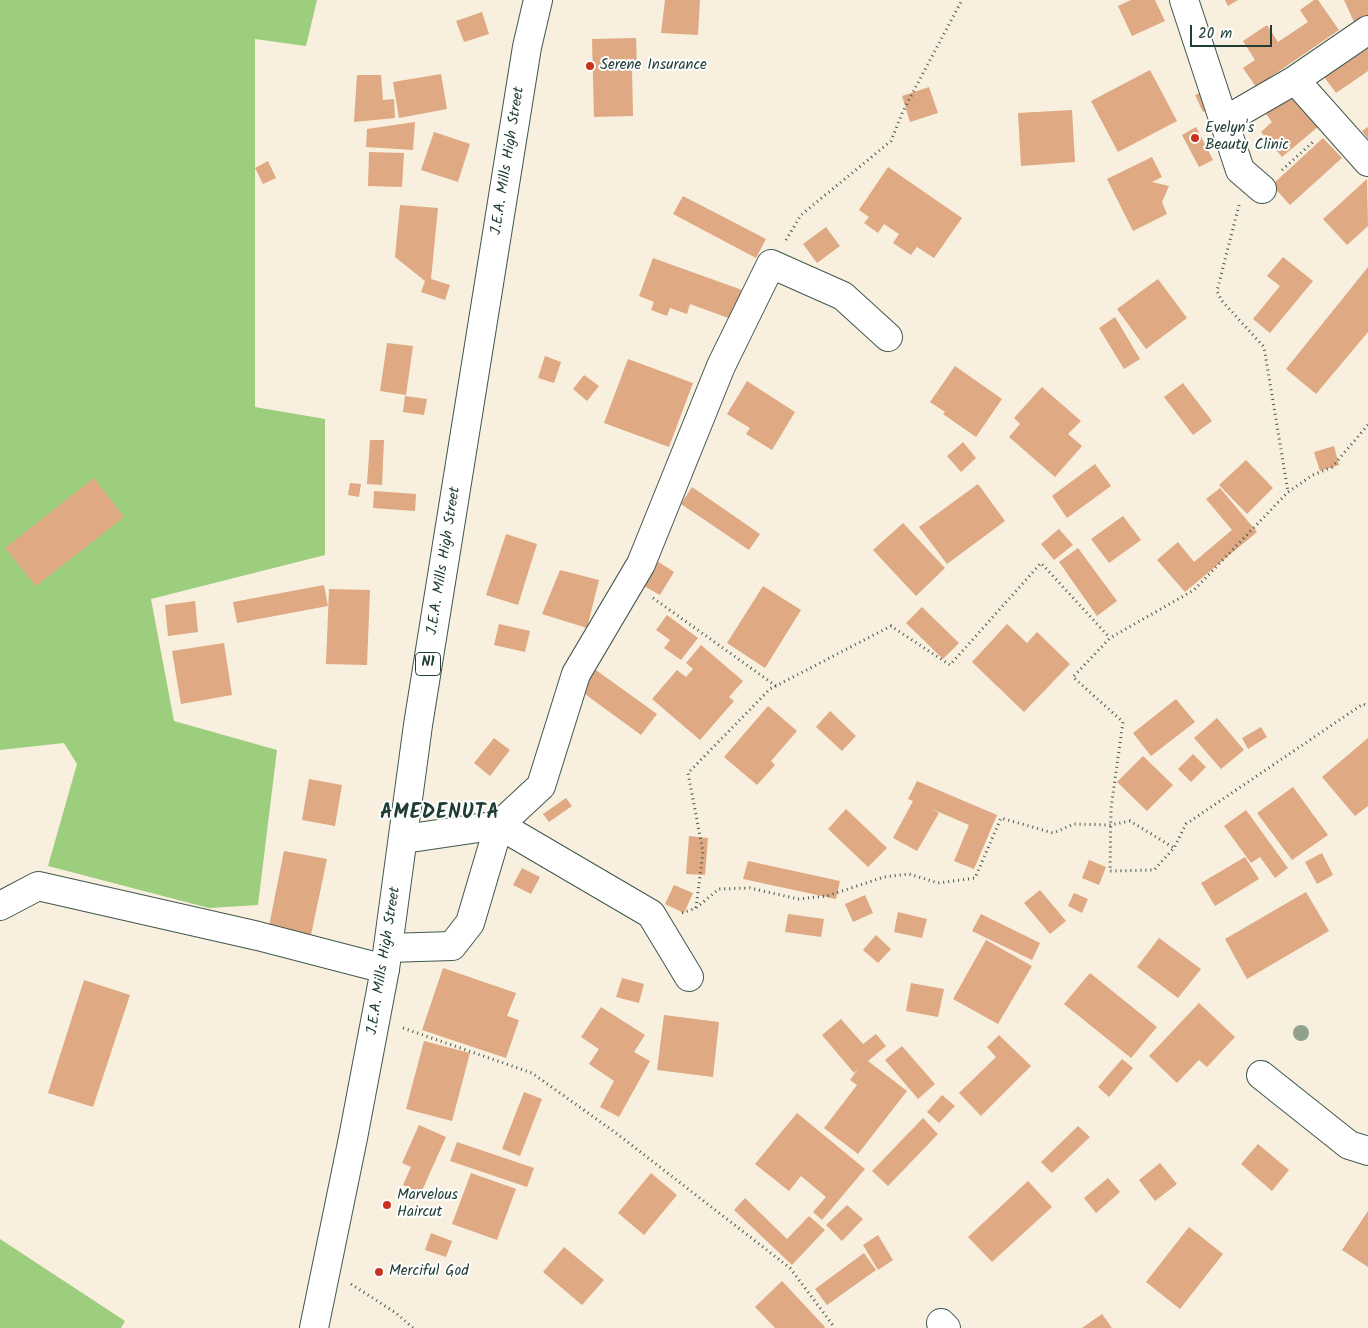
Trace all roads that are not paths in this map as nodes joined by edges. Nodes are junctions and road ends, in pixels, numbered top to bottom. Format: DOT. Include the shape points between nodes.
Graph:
graph roads {
  1 [pos="538,0"];
  2 [pos="1184,0"];
  3 [pos="1368,30"];
  4 [pos="1294,80"];
  5 [pos="1224,121"];
  6 [pos="1368,162"];
  7 [pos="1255,182"];
  8 [pos="888,337"];
  9 [pos="498,825"];
  10 [pos="404,839"];
  11 [pos="0,906"];
  12 [pos="386,959"];
  13 [pos="689,976"];
  14 [pos="1261,1075"];
  15 [pos="1368,1151"];
  16 [pos="314,1328"];
  1 -- 10 [label="main road, J.E.A. Mills High Street / N1" via="524,66 418,725"];
  2 -- 5 [label="main road"];
  3 -- 4 [label="main road"];
  4 -- 5 [label="main road"];
  4 -- 6 [label="main road"];
  5 -- 7 [label="main road" via="1240,170"];
  8 -- 9 [label="main road" via="843,296 772,264 721,366 641,564 576,674 541,786"];
  9 -- 10 [label="main road"];
  9 -- 12 [label="main road" via="470,923 452,946"];
  9 -- 13 [label="main road" via="651,914"];
  10 -- 12 [label="main road, J.E.A. Mills High Street / N1"];
  11 -- 12 [label="main road" via="38,886 258,936"];
  12 -- 16 [label="main road, J.E.A. Mills High Street / N1" via="354,1138"];
  14 -- 15 [label="main road" via="1349,1145"];
}
